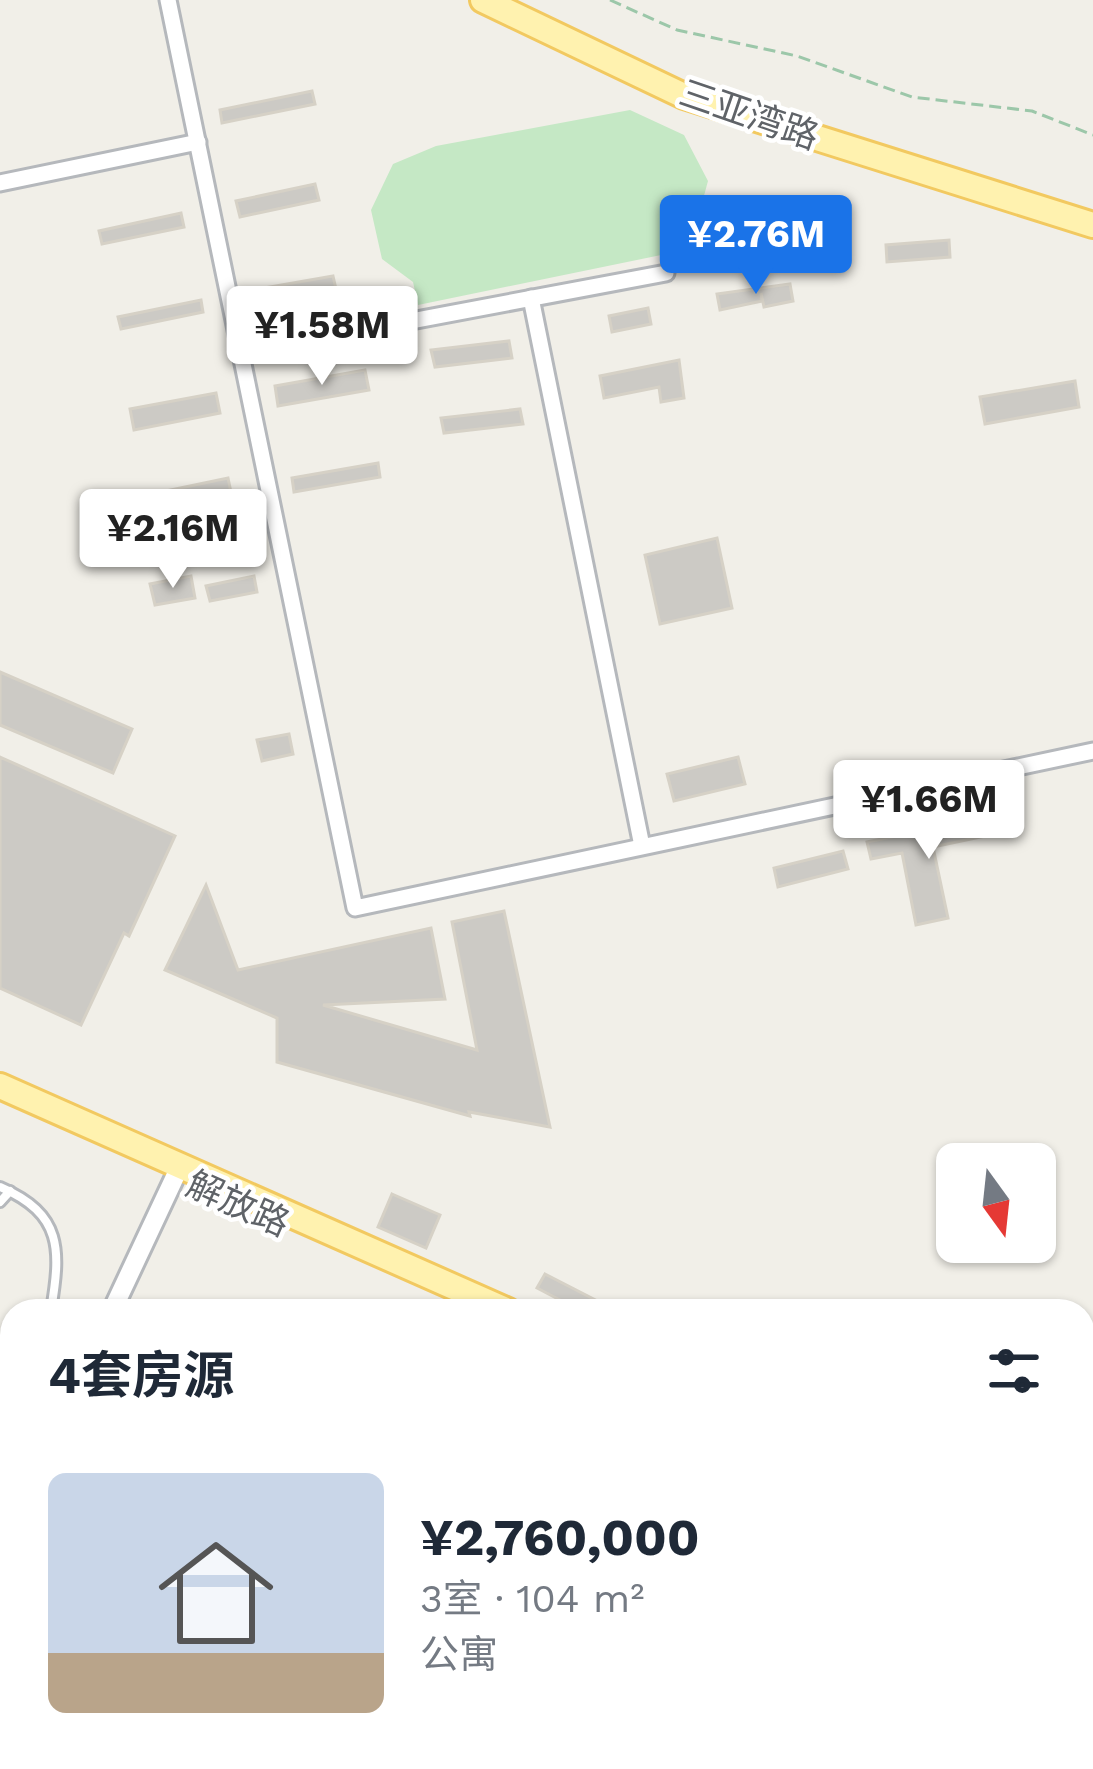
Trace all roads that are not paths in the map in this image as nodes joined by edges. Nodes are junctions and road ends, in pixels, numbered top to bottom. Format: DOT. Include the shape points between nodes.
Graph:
graph roads {
  1 [pos="168,0"];
  2 [pos="483,0"];
  3 [pos="519,0"];
  4 [pos="198,142"];
  5 [pos="0,183"];
  6 [pos="1093,212"];
  7 [pos="1093,225"];
  8 [pos="666,273"];
  9 [pos="531,298"];
  10 [pos="241,353"];
  11 [pos="1093,751"];
  12 [pos="642,847"];
  13 [pos="0,1086"];
  14 [pos="0,1100"];
  15 [pos="178,1170"];
  16 [pos="5,1189"];
  17 [pos="0,1202"];
  18 [pos="53,1299"];
  19 [pos="118,1299"];
  20 [pos="449,1299"];
  21 [pos="480,1299"];
  1 -- 4 [label="street"];
  2 -- 7 [label="main road, 三亚湾路" via="684,96"];
  3 -- 6 [label="main road, 三亚湾路" via="685,79"];
  4 -- 5 [label="street"];
  4 -- 10 [label="street"];
  8 -- 9 [label="street"];
  9 -- 10 [label="street"];
  9 -- 12 [label="street"];
  10 -- 12 [label="street" via="355,908"];
  11 -- 12 [label="street"];
  13 -- 15 [label="main road"];
  14 -- 15 [label="main road, 解放路"];
  15 -- 19 [label="street"];
  15 -- 20 [label="main road, 解放路"];
  15 -- 21 [label="main road"];
  16 -- 17 [label="lane"];
  16 -- 18 [label="lane" via="27,1198 52,1229 59,1259"];
}
